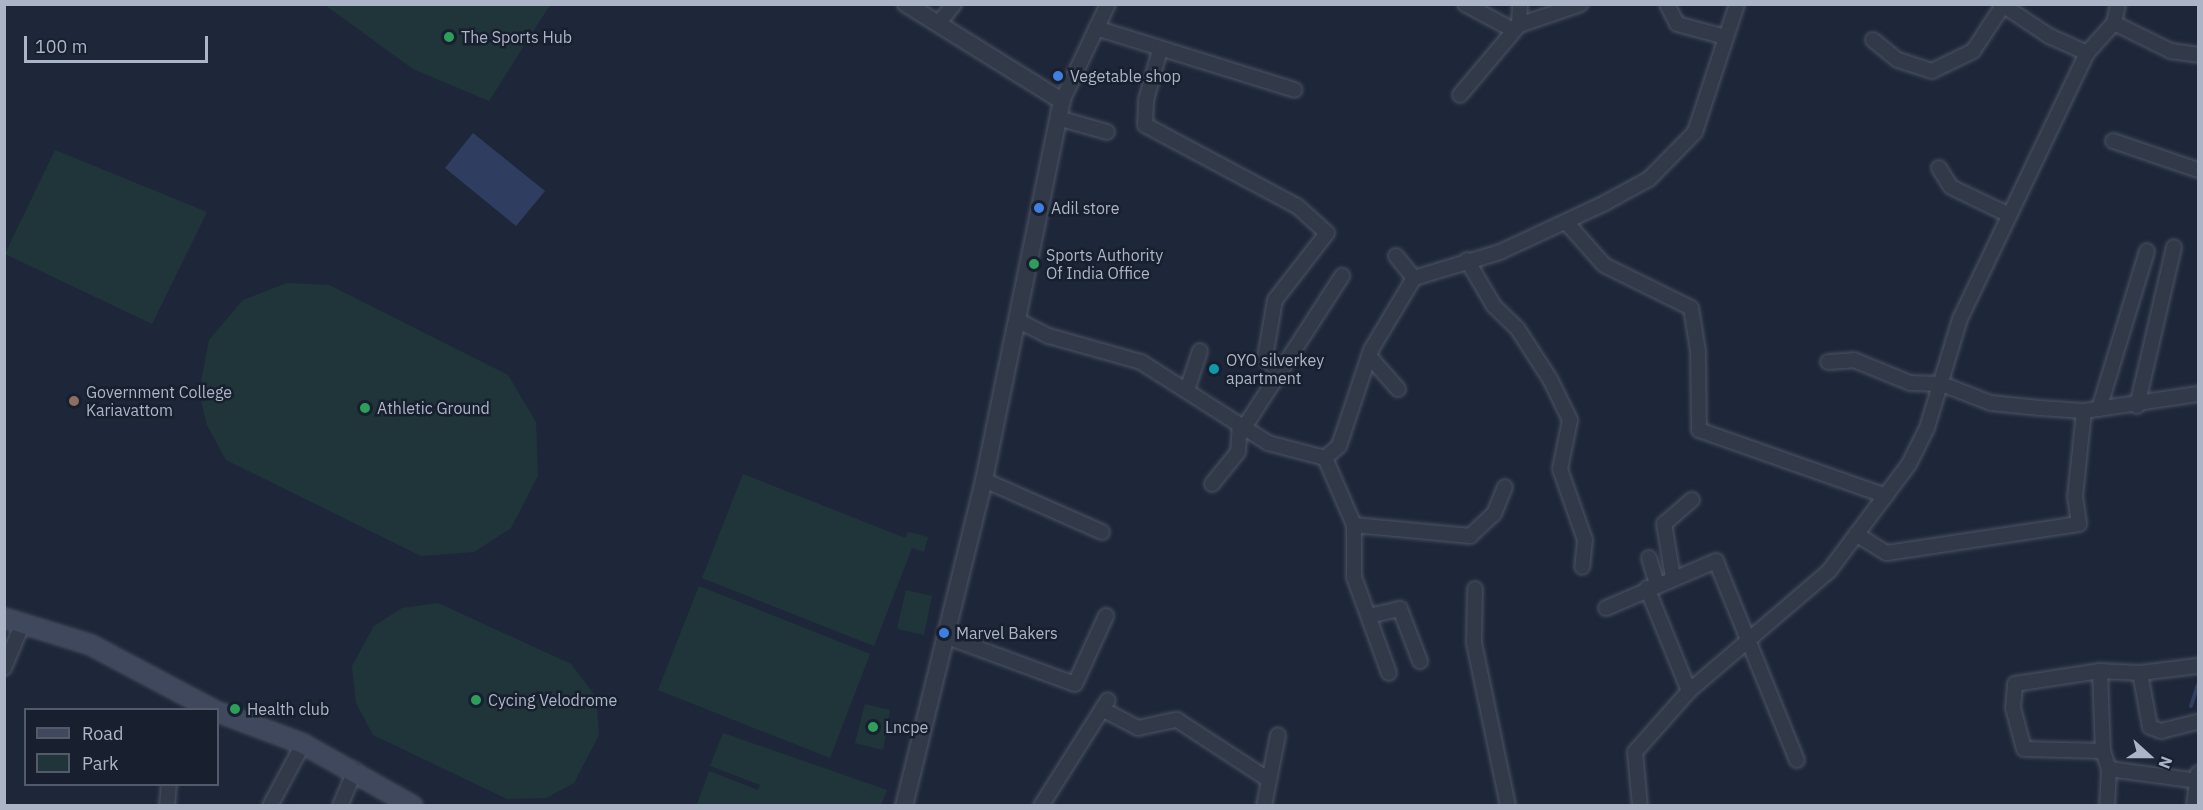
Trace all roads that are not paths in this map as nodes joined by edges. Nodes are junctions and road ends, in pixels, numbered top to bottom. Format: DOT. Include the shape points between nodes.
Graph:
graph roads {
  1 [pos="906,4"];
  2 [pos="954,4"];
  3 [pos="1108,4"];
  4 [pos="1465,4"];
  5 [pos="1520,4"];
  6 [pos="1581,4"];
  7 [pos="1667,4"];
  8 [pos="1737,4"];
  9 [pos="2118,4"];
  10 [pos="2003,5"];
  11 [pos="2114,23"];
  12 [pos="938,24"];
  13 [pos="1516,27"];
  14 [pos="1096,28"];
  15 [pos="1725,37"];
  16 [pos="1873,40"];
  17 [pos="1160,50"];
  18 [pos="2087,53"];
  19 [pos="2199,55"];
  20 [pos="1295,90"];
  21 [pos="1460,94"];
  22 [pos="1062,101"];
  23 [pos="1058,118"];
  24 [pos="1107,132"];
  25 [pos="2113,141"];
  26 [pos="1939,168"];
  27 [pos="2199,170"];
  28 [pos="2007,214"];
  29 [pos="1566,222"];
  30 [pos="2174,247"];
  31 [pos="2148,251"];
  32 [pos="1396,256"];
  33 [pos="1467,260"];
  34 [pos="1342,276"];
  35 [pos="1414,278"];
  36 [pos="1019,321"];
  37 [pos="1200,351"];
  38 [pos="1369,356"];
  39 [pos="1828,362"];
  40 [pos="1278,370"];
  41 [pos="1942,384"];
  42 [pos="1398,389"];
  43 [pos="1187,390"];
  44 [pos="2199,394"];
  45 [pos="2137,406"];
  46 [pos="2099,409"];
  47 [pos="2084,411"];
  48 [pos="1243,426"];
  49 [pos="1324,458"];
  50 [pos="984,480"];
  51 [pos="1212,484"];
  52 [pos="1505,487"];
  53 [pos="1886,496"];
  54 [pos="1692,500"];
  55 [pos="1354,525"];
  56 [pos="1102,532"];
  57 [pos="1856,534"];
  58 [pos="1649,558"];
  59 [pos="1582,567"];
  60 [pos="1673,578"];
  61 [pos="1652,586"];
  62 [pos="1475,589"];
  63 [pos="1606,608"];
  64 [pos="1106,616"];
  65 [pos="1369,616"];
  66 [pos="4,618"];
  67 [pos="22,625"];
  68 [pos="947,637"];
  69 [pos="1750,644"];
  70 [pos="1420,662"];
  71 [pos="2199,666"];
  72 [pos="4,669"];
  73 [pos="2100,671"];
  74 [pos="1389,673"];
  75 [pos="2140,673"];
  76 [pos="1689,691"];
  77 [pos="194,705"];
  78 [pos="219,712"];
  79 [pos="2199,722"];
  80 [pos="1278,735"];
  81 [pos="303,744"];
  82 [pos="2103,751"];
  83 [pos="1797,760"];
  84 [pos="2109,769"];
  85 [pos="355,770"];
  86 [pos="2198,777"];
  87 [pos="1269,780"];
  88 [pos="169,786"];
  89 [pos="167,806"];
  90 [pos="270,806"];
  91 [pos="340,806"];
  92 [pos="413,806"];
  93 [pos="904,806"];
  94 [pos="1041,806"];
  95 [pos="1264,806"];
  96 [pos="1508,806"];
  97 [pos="1640,806"];
  98 [pos="2107,806"];
  99 [pos="2194,806"];
  1 -- 12 [label="street"];
  2 -- 12 [label="street"];
  3 -- 14 [label="street"];
  4 -- 13 [label="street"];
  5 -- 13 [label="street"];
  6 -- 13 [label="street"];
  7 -- 15 [label="street" via="1682,27"];
  8 -- 15 [label="street"];
  9 -- 11 [label="street"];
  10 -- 16 [label="street" via="1973,51 1932,71 1898,60"];
  10 -- 18 [label="street"];
  11 -- 18 [label="street"];
  11 -- 19 [label="street" via="2171,51"];
  12 -- 22 [label="street"];
  13 -- 21 [label="street"];
  14 -- 17 [label="street"];
  14 -- 22 [label="street"];
  15 -- 29 [label="street" via="1695,132 1649,179"];
  17 -- 20 [label="street"];
  17 -- 40 [label="street" via="1146,100 1145,125 1297,206 1327,233 1275,300 1265,358"];
  18 -- 28 [label="street"];
  22 -- 23 [label="street"];
  23 -- 24 [label="street"];
  23 -- 36 [label="street"];
  25 -- 27 [label="street"];
  26 -- 28 [label="street" via="1951,187"];
  28 -- 41 [label="street" via="1960,319"];
  29 -- 33 [label="street" via="1500,252"];
  29 -- 53 [label="street" via="1604,265 1691,308 1698,351 1699,430"];
  30 -- 45 [label="street"];
  31 -- 46 [label="street"];
  32 -- 35 [label="street"];
  33 -- 35 [label="street"];
  33 -- 59 [label="street" via="1494,306 1516,328 1550,379 1570,420 1560,469 1585,540"];
  34 -- 40 [label="street"];
  35 -- 38 [label="street"];
  36 -- 43 [label="street" via="1049,336 1141,362"];
  36 -- 50 [label="street"];
  37 -- 43 [label="street"];
  38 -- 42 [label="street"];
  38 -- 49 [label="street" via="1339,446"];
  39 -- 41 [label="street" via="1854,360 1910,383"];
  40 -- 48 [label="street"];
  41 -- 47 [label="street" via="1991,403"];
  41 -- 53 [label="street" via="1927,428"];
  43 -- 48 [label="street"];
  44 -- 45 [label="street"];
  45 -- 46 [label="street"];
  46 -- 47 [label="street"];
  47 -- 57 [label="street" via="2075,497 2079,524 1887,553"];
  48 -- 49 [label="street" via="1268,443"];
  48 -- 51 [label="street" via="1238,452"];
  49 -- 55 [label="street"];
  50 -- 56 [label="street"];
  50 -- 68 [label="street"];
  52 -- 55 [label="street" via="1494,514 1470,536 1391,524"];
  53 -- 57 [label="street"];
  54 -- 60 [label="street" via="1664,524"];
  55 -- 65 [label="street" via="1354,577"];
  57 -- 69 [label="street" via="1829,571"];
  58 -- 61 [label="street"];
  60 -- 61 [label="street"];
  60 -- 69 [label="street" via="1716,561 1723,566"];
  61 -- 63 [label="street"];
  61 -- 76 [label="street"];
  62 -- 96 [label="street" via="1474,643"];
  64 -- 68 [label="street" via="1074,684"];
  65 -- 70 [label="street" via="1400,609"];
  65 -- 74 [label="street"];
  66 -- 67 [label="main road"];
  67 -- 72 [label="street"];
  67 -- 77 [label="main road" via="91,645"];
  68 -- 93 [label="street"];
  69 -- 76 [label="street"];
  69 -- 83 [label="street"];
  71 -- 75 [label="street"];
  73 -- 75 [label="street"];
  73 -- 82 [label="street"];
  73 -- 82 [label="street" via="2019,681 2013,708 2024,749"];
  75 -- 79 [label="street" via="2150,727 2161,731"];
  76 -- 97 [label="street" via="1635,752"];
  78 -- 81 [label="main road"];
  80 -- 87 [label="street"];
  81 -- 85 [label="main road"];
  81 -- 90 [label="street"];
  82 -- 84 [label="street"];
  84 -- 86 [label="street"];
  84 -- 98 [label="street"];
  85 -- 91 [label="street"];
  85 -- 92 [label="main road"];
  86 -- 99 [label="street"];
  87 -- 94 [label="street" via="1177,720 1138,728 1105,704"];
  87 -- 95 [label="street"];
  88 -- 89 [label="street"];
}
